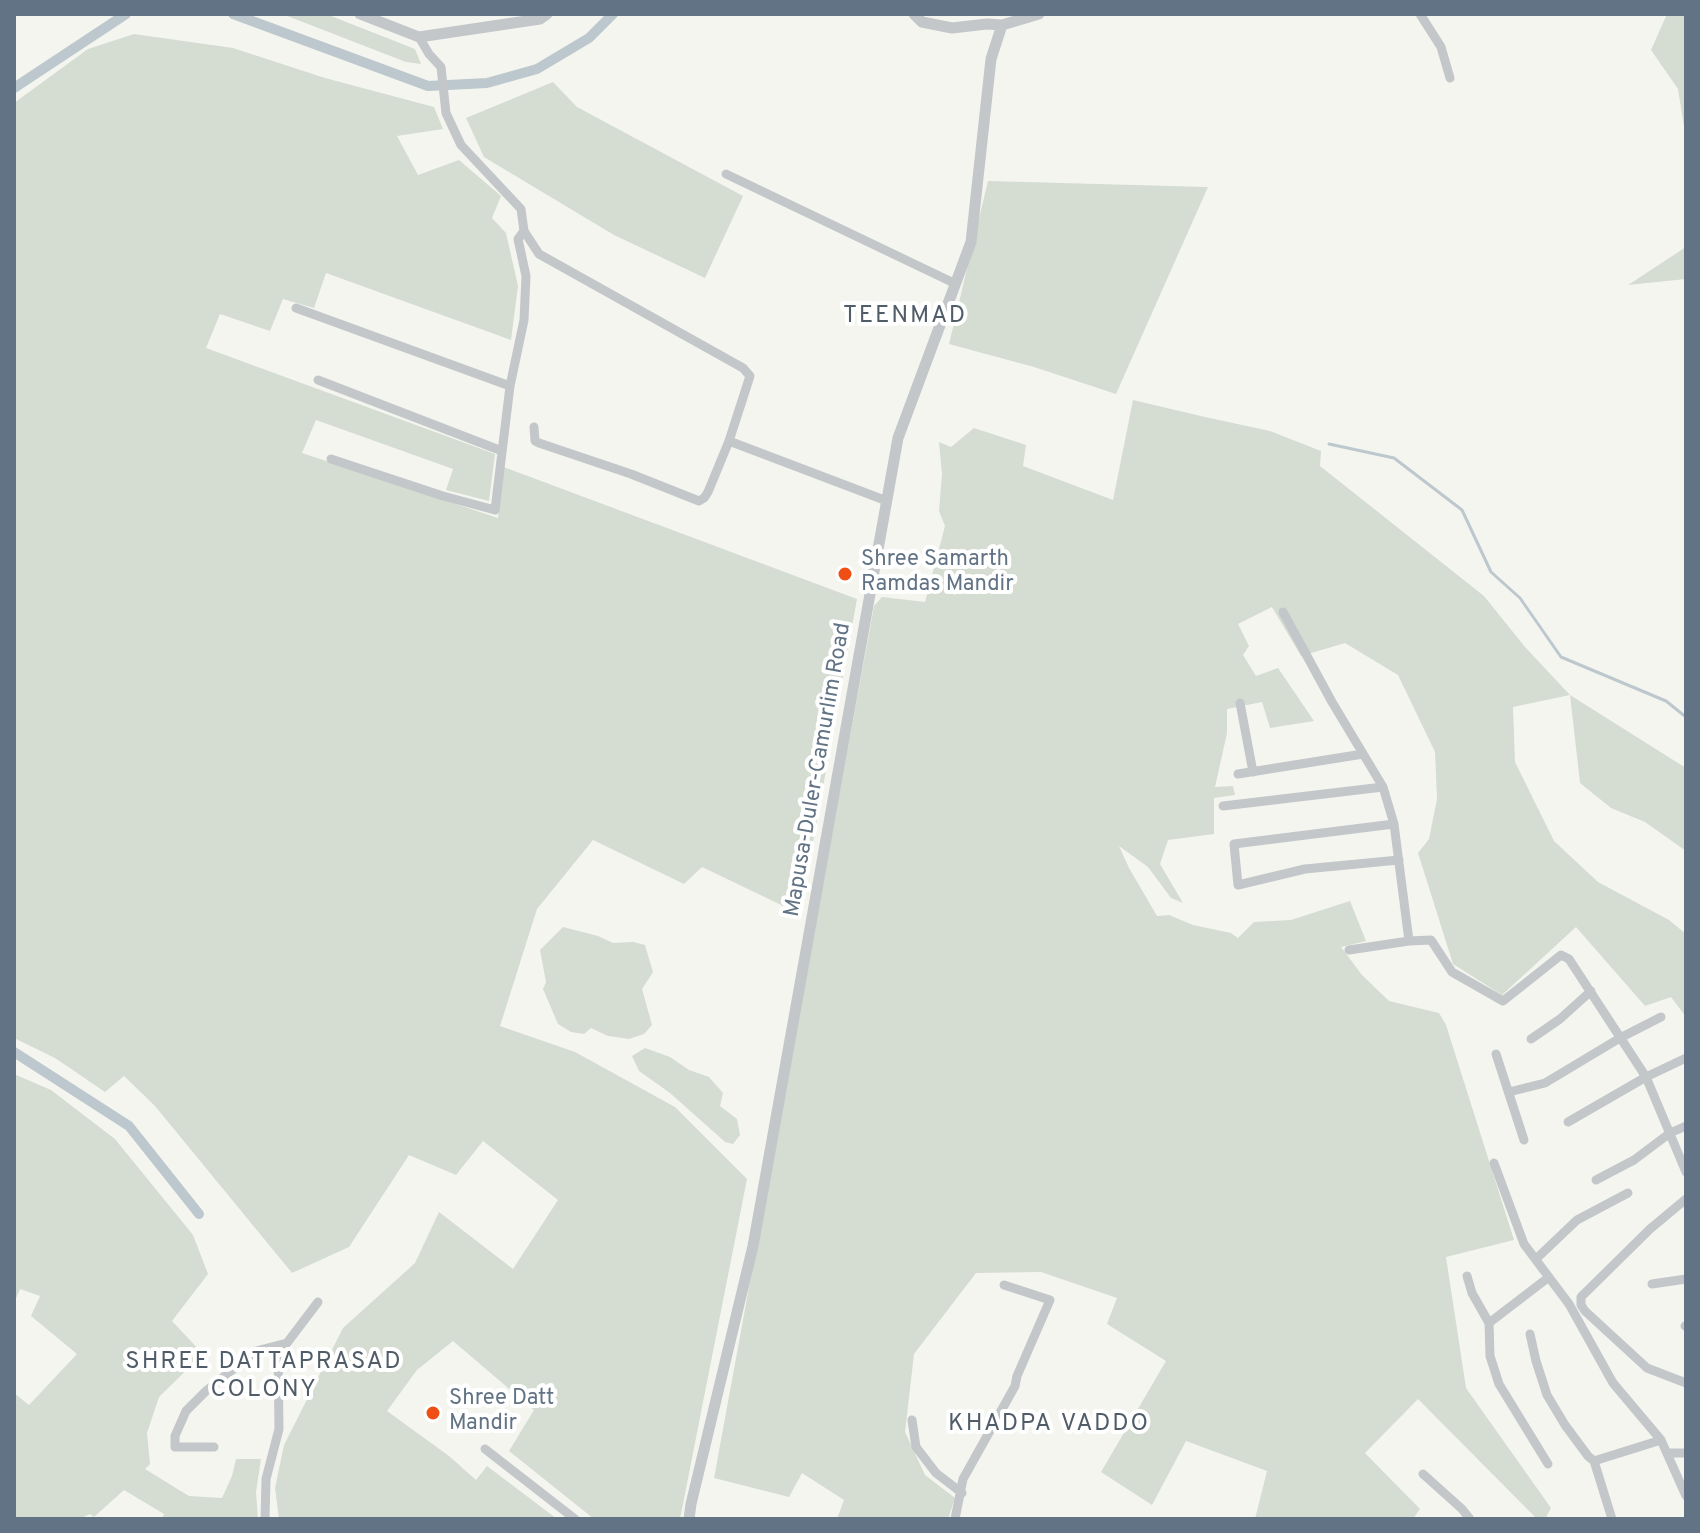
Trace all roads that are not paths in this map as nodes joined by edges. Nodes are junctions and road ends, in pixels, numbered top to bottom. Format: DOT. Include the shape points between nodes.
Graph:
graph roads {
  1 [pos="360,14"];
  2 [pos="547,14"];
  3 [pos="914,14"];
  4 [pos="1039,14"];
  5 [pos="1420,14"];
  6 [pos="1002,25"];
  7 [pos="419,37"];
  8 [pos="1450,78"];
  9 [pos="726,174"];
  10 [pos="524,231"];
  11 [pos="956,284"];
  12 [pos="296,308"];
  13 [pos="318,380"];
  14 [pos="510,386"];
  15 [pos="534,427"];
  16 [pos="729,441"];
  17 [pos="502,451"];
  18 [pos="331,459"];
  19 [pos="887,501"];
  20 [pos="1283,612"];
  21 [pos="1240,703"];
  22 [pos="1363,754"];
  23 [pos="1253,772"];
  24 [pos="1238,774"];
  25 [pos="1383,787"];
  26 [pos="1223,806"];
  27 [pos="1394,824"];
  28 [pos="1399,860"];
  29 [pos="1409,941"];
  30 [pos="1349,950"];
  31 [pos="1591,991"];
  32 [pos="1661,1017"];
  33 [pos="1620,1038"];
  34 [pos="1531,1039"];
  35 [pos="1496,1054"];
  36 [pos="1686,1058"];
  37 [pos="1646,1077"];
  38 [pos="1509,1092"];
  39 [pos="1568,1122"];
  40 [pos="1686,1126"];
  41 [pos="1670,1133"];
  42 [pos="1524,1140"];
  43 [pos="1494,1163"];
  44 [pos="1686,1172"];
  45 [pos="1596,1180"];
  46 [pos="1628,1193"];
  47 [pos="1686,1199"];
  48 [pos="1536,1259"];
  49 [pos="1467,1276"];
  50 [pos="1549,1277"];
  51 [pos="1686,1279"];
  52 [pos="1652,1284"];
  53 [pos="1004,1285"];
  54 [pos="318,1302"];
  55 [pos="1489,1323"];
  56 [pos="1530,1334"];
  57 [pos="278,1346"];
  58 [pos="1686,1383"];
  59 [pos="912,1420"];
  60 [pos="1661,1440"];
  61 [pos="214,1447"];
  62 [pos="485,1449"];
  63 [pos="1668,1453"];
  64 [pos="1686,1453"];
  65 [pos="1594,1461"];
  66 [pos="1548,1464"];
  67 [pos="1423,1474"];
  68 [pos="962,1493"];
  69 [pos="1686,1496"];
  70 [pos="265,1519"];
  71 [pos="575,1519"];
  72 [pos="689,1519"];
  73 [pos="955,1519"];
  74 [pos="1470,1519"];
  75 [pos="1612,1519"];
  1 -- 7 [label="street"];
  2 -- 7 [label="street"];
  3 -- 6 [label="street" via="922,22 952,28"];
  4 -- 6 [label="street"];
  5 -- 8 [label="street" via="1441,47"];
  6 -- 11 [label="street, Mapusa-Duler-Camurlim Road" via="991,59 971,242"];
  7 -- 10 [label="street" via="441,67 446,113 461,145 521,209"];
  9 -- 11 [label="street"];
  10 -- 14 [label="street" via="518,239 526,276 524,320"];
  10 -- 16 [label="street" via="539,254 743,368 750,376"];
  11 -- 19 [label="street, Mapusa-Duler-Camurlim Road" via="898,438"];
  12 -- 14 [label="street"];
  13 -- 17 [label="street"];
  14 -- 17 [label="street"];
  15 -- 16 [label="street" via="539,443 699,501 708,492"];
  16 -- 19 [label="street"];
  17 -- 18 [label="street" via="495,510"];
  19 -- 72 [label="street, Mapusa-Duler-Camurlim Road" via="753,1246"];
  20 -- 22 [label="street"];
  21 -- 23 [label="street"];
  22 -- 23 [label="street"];
  22 -- 25 [label="street"];
  23 -- 24 [label="street"];
  25 -- 26 [label="street"];
  25 -- 27 [label="street"];
  27 -- 28 [label="street"];
  27 -- 28 [label="street" via="1234,844 1238,885 1305,869"];
  28 -- 29 [label="street"];
  29 -- 30 [label="street"];
  29 -- 31 [label="street" via="1431,940 1452,972 1503,1001 1561,955"];
  31 -- 33 [label="street"];
  31 -- 34 [label="street"];
  32 -- 33 [label="street"];
  33 -- 37 [label="street"];
  33 -- 38 [label="street" via="1545,1083"];
  35 -- 38 [label="street"];
  36 -- 37 [label="street"];
  37 -- 39 [label="street"];
  37 -- 41 [label="street"];
  38 -- 42 [label="street"];
  40 -- 41 [label="street"];
  41 -- 44 [label="street"];
  41 -- 45 [label="street"];
  43 -- 48 [label="street" via="1524,1244"];
  46 -- 48 [label="street" via="1577,1220"];
  47 -- 58 [label="street" via="1581,1297 1581,1305 1647,1368"];
  48 -- 50 [label="street"];
  49 -- 55 [label="street"];
  50 -- 55 [label="street"];
  50 -- 60 [label="street" via="1613,1383"];
  51 -- 52 [label="street"];
  53 -- 68 [label="street" via="1050,1300 1015,1386 963,1479"];
  54 -- 57 [label="street" via="287,1343"];
  55 -- 66 [label="street" via="1490,1356 1499,1384"];
  56 -- 65 [label="street" via="1547,1395"];
  57 -- 61 [label="street" via="256,1351 186,1411 175,1447"];
  57 -- 70 [label="street" via="279,1429 266,1479"];
  59 -- 68 [label="street" via="916,1447 936,1473"];
  60 -- 63 [label="street"];
  60 -- 65 [label="street"];
  62 -- 71 [label="street"];
  63 -- 64 [label="street"];
  63 -- 69 [label="street"];
  65 -- 75 [label="street"];
  67 -- 74 [label="street"];
  68 -- 73 [label="street"];
}
